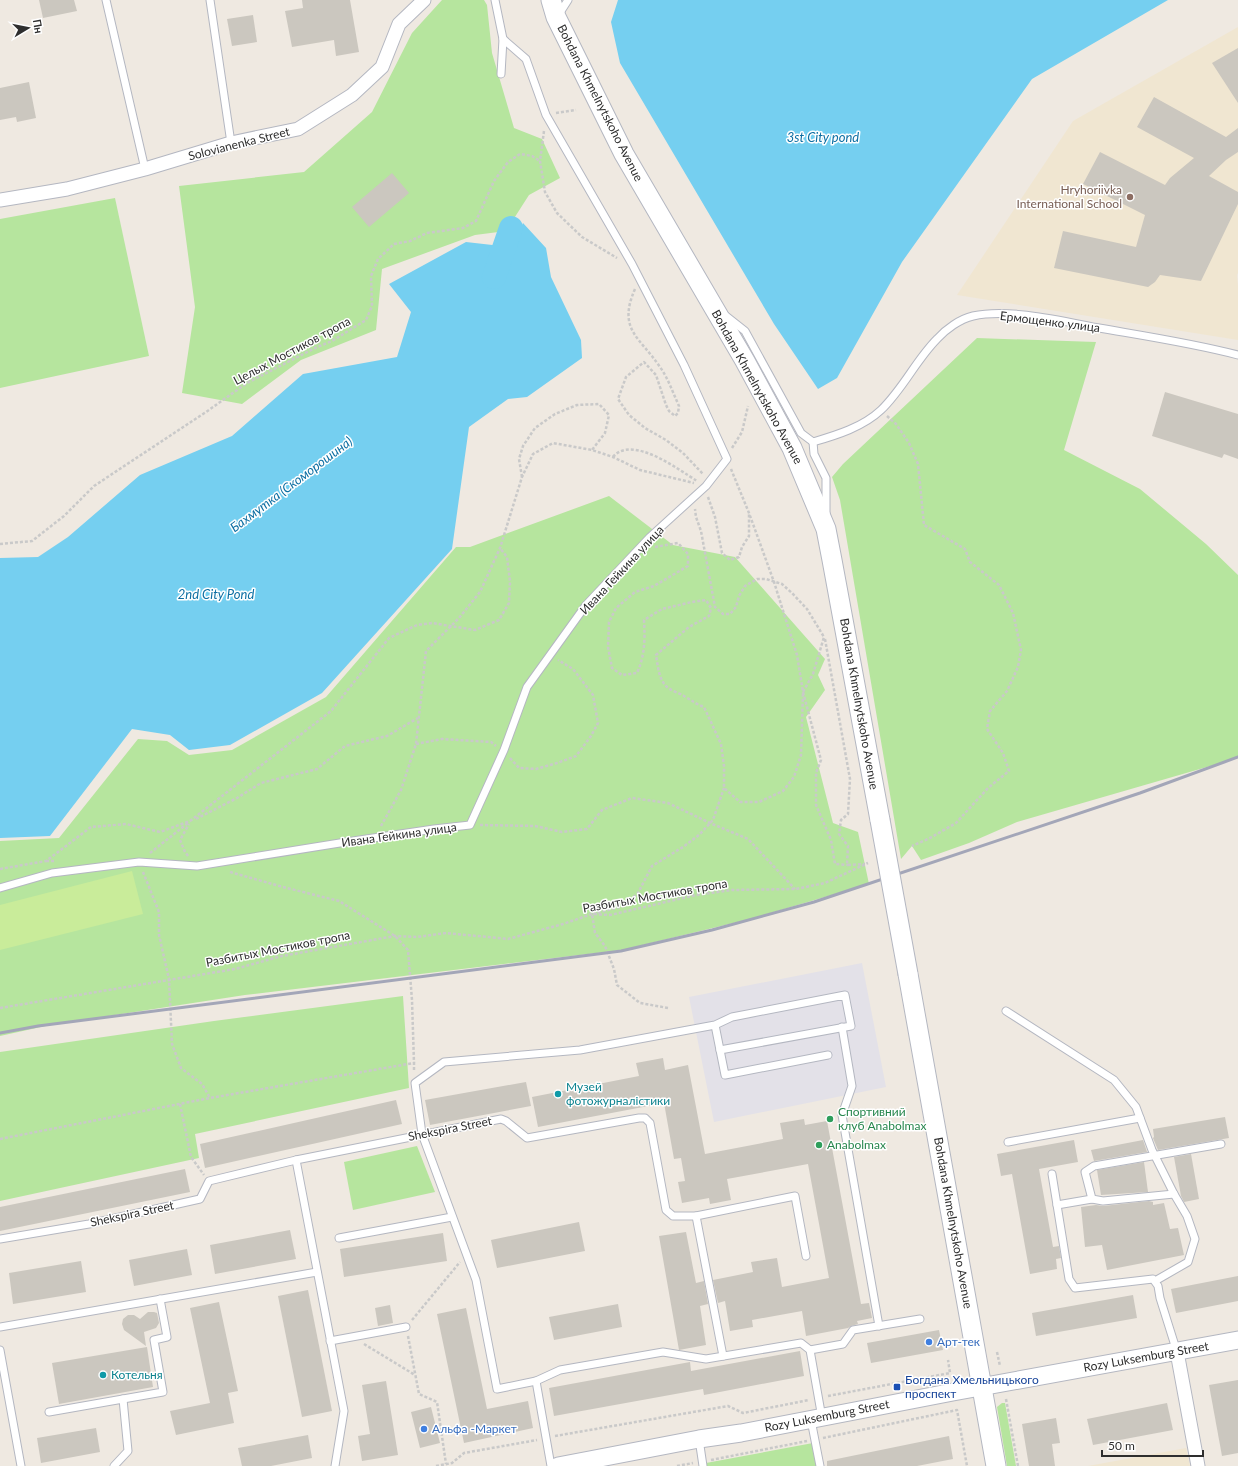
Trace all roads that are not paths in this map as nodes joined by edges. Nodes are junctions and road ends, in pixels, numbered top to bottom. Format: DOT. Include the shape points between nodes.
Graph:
graph roads {
  1 [pos="106,0"];
  2 [pos="210,0"];
  3 [pos="424,0"];
  4 [pos="495,0"];
  5 [pos="568,0"];
  6 [pos="554,9"];
  7 [pos="503,40"];
  8 [pos="501,74"];
  9 [pos="231,143"];
  10 [pos="145,169"];
  11 [pos="0,200"];
  12 [pos="713,306"];
  13 [pos="1238,354"];
  14 [pos="814,442"];
  15 [pos="826,529"];
  16 [pos="0,888"];
  17 [pos="1006,1011"];
  18 [pos="715,1025"];
  19 [pos="842,1027"];
  20 [pos="720,1050"];
  21 [pos="828,1055"];
  22 [pos="1140,1118"];
  23 [pos="422,1134"];
  24 [pos="1008,1142"];
  25 [pos="1221,1144"];
  26 [pos="1155,1156"];
  27 [pos="296,1160"];
  28 [pos="1052,1174"];
  29 [pos="1174,1194"];
  30 [pos="1092,1199"];
  31 [pos="1057,1205"];
  32 [pos="696,1216"];
  33 [pos="452,1217"];
  34 [pos="339,1238"];
  35 [pos="0,1239"];
  36 [pos="806,1256"];
  37 [pos="317,1272"];
  38 [pos="1155,1281"];
  39 [pos="160,1300"];
  40 [pos="920,1319"];
  41 [pos="879,1326"];
  42 [pos="406,1327"];
  43 [pos="0,1328"];
  44 [pos="1238,1340"];
  45 [pos="330,1341"];
  46 [pos="0,1350"];
  47 [pos="810,1350"];
  48 [pos="1177,1352"];
  49 [pos="723,1356"];
  50 [pos="536,1381"];
  51 [pos="982,1387"];
  52 [pos="124,1399"];
  53 [pos="49,1412"];
  54 [pos="817,1419"];
  55 [pos="699,1439"];
  56 [pos="21,1466"];
  57 [pos="114,1466"];
  58 [pos="336,1466"];
  59 [pos="560,1466"];
  60 [pos="703,1466"];
  61 [pos="820,1466"];
  62 [pos="996,1466"];
  63 [pos="1198,1466"];
  1 -- 10 [label="lane"];
  2 -- 9 [label="lane"];
  3 -- 9 [label="street, Solovianenka Street" via="400,24 382,67 352,95 298,129"];
  4 -- 7 [label="lane"];
  5 -- 6 [label="lane"];
  6 -- 12 [label="main road, Bohdana Khmelnytskoho Avenue" via="624,154"];
  7 -- 8 [label="lane"];
  7 -- 16 [label="lane, Ивана Гейкина улица" via="526,59 546,115 640,278 727,459 706,486 650,537 586,605 527,687 504,750 470,825 197,866 139,862 52,873"];
  9 -- 10 [label="street, Solovianenka Street"];
  10 -- 11 [label="street, Solovianenka Street" via="67,189"];
  12 -- 14 [label="lane" via="745,331 801,433"];
  12 -- 15 [label="main road, Bohdana Khmelnytskoho Avenue" via="792,448"];
  13 -- 14 [label="lane, Ермощенко улица" via="1206,346 1065,322 1016,315 984,314 957,323 938,338 881,410 863,423"];
  14 -- 15 [label="lane" via="814,454 826,478"];
  15 -- 51 [label="main road, Bohdana Khmelnytskoho Avenue, bridge"];
  17 -- 22 [label="lane" via="1114,1080 1136,1107"];
  18 -- 19 [label="lane" via="732,1017 845,995 851,1026"];
  18 -- 20 [label="lane"];
  18 -- 23 [label="lane" via="580,1050 444,1062 415,1083"];
  19 -- 20 [label="lane"];
  19 -- 41 [label="lane" via="852,1086 842,1115"];
  20 -- 21 [label="lane" via="725,1074"];
  22 -- 24 [label="lane"];
  22 -- 26 [label="lane"];
  23 -- 27 [label="lane, Shekspira Street"];
  23 -- 32 [label="lane, Shekspira Street" via="501,1119 527,1138 645,1118 650,1123 666,1210 673,1216"];
  23 -- 33 [label="lane"];
  25 -- 26 [label="lane"];
  26 -- 29 [label="lane"];
  26 -- 30 [label="lane" via="1094,1166 1085,1172"];
  27 -- 35 [label="lane, Shekspira Street" via="209,1181 200,1199 89,1224"];
  27 -- 37 [label="lane"];
  28 -- 31 [label="lane"];
  29 -- 30 [label="lane" via="1103,1201"];
  29 -- 38 [label="lane" via="1187,1216 1195,1239 1188,1262"];
  30 -- 31 [label="lane"];
  31 -- 38 [label="lane" via="1070,1279 1075,1288 1153,1279"];
  32 -- 36 [label="lane, Shekspira Street" via="795,1196"];
  32 -- 49 [label="lane"];
  33 -- 34 [label="lane"];
  33 -- 50 [label="lane" via="476,1280 497,1389"];
  37 -- 39 [label="lane"];
  37 -- 45 [label="lane"];
  38 -- 48 [label="lane"];
  39 -- 43 [label="lane"];
  39 -- 52 [label="lane" via="167,1338 154,1340 163,1392"];
  40 -- 41 [label="lane"];
  41 -- 47 [label="lane" via="853,1330 843,1344"];
  42 -- 45 [label="lane"];
  44 -- 48 [label="street, Rozy Luksemburg Street"];
  45 -- 58 [label="lane" via="344,1411"];
  46 -- 56 [label="lane"];
  47 -- 49 [label="lane" via="801,1343"];
  47 -- 54 [label="lane" via="819,1398"];
  48 -- 51 [label="street, Rozy Luksemburg Street"];
  48 -- 63 [label="street"];
  49 -- 50 [label="lane" via="706,1359 663,1352 560,1370"];
  50 -- 59 [label="lane" via="546,1438"];
  51 -- 54 [label="street, Rozy Luksemburg Street"];
  51 -- 62 [label="main road, Bohdana Khmelnytskoho Avenue"];
  52 -- 53 [label="lane"];
  52 -- 57 [label="lane" via="128,1451"];
  54 -- 55 [label="street, Rozy Luksemburg Street"];
  54 -- 61 [label="lane"];
  55 -- 59 [label="street, Rozy Luksemburg Street"];
  55 -- 60 [label="lane"];
}
